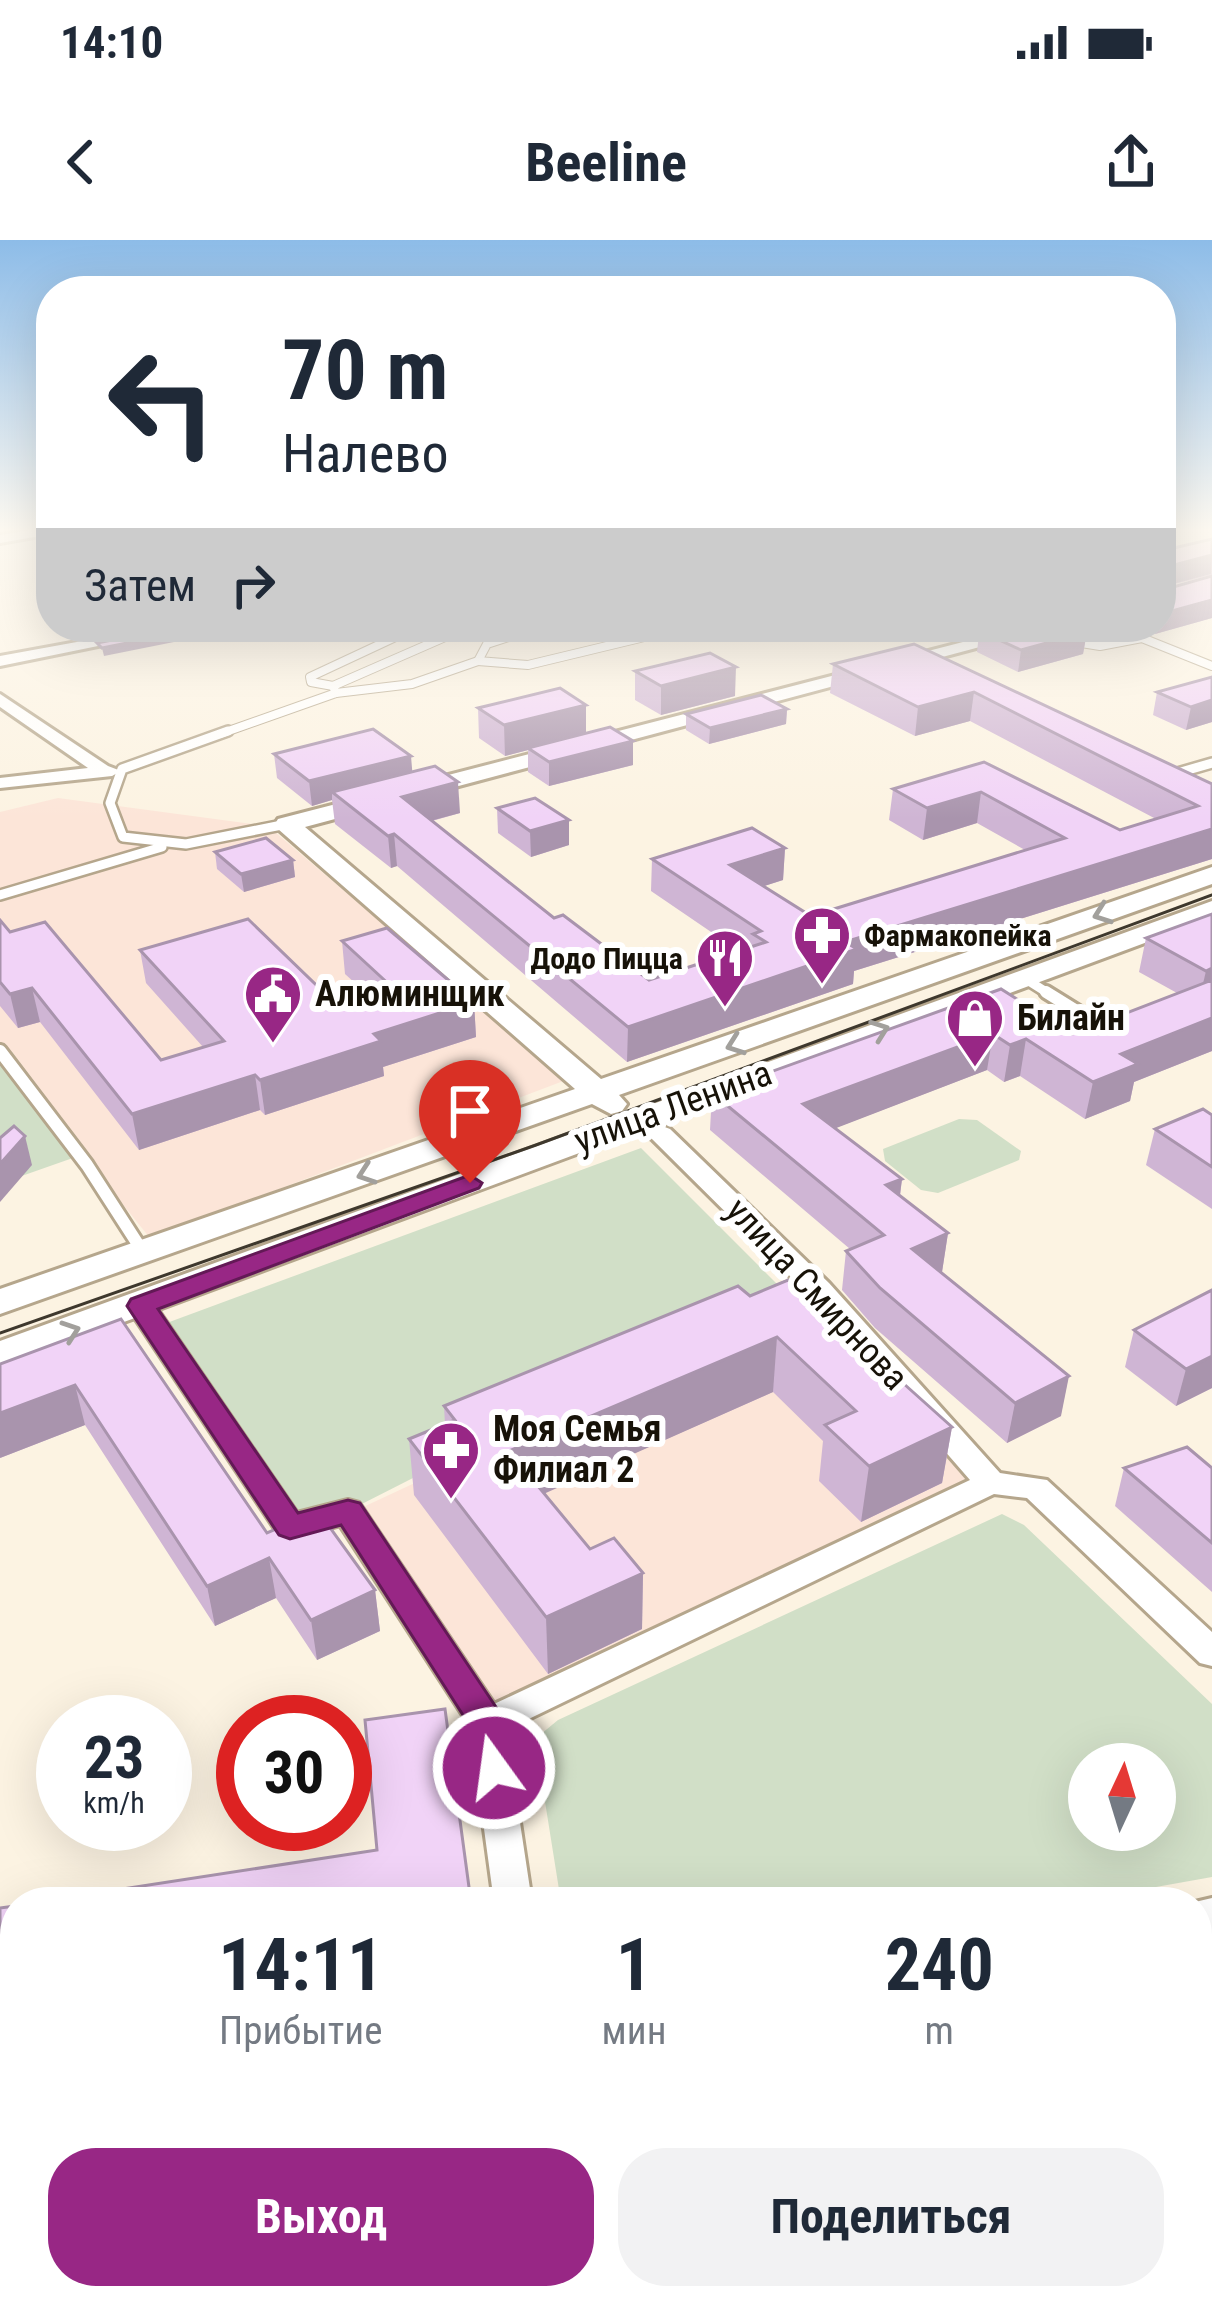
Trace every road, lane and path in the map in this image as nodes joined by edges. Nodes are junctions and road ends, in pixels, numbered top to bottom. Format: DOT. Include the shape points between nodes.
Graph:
graph roads {
  1 [pos="105,642"];
  2 [pos="385,642"];
  3 [pos="436,642"];
  4 [pos="493,642"];
  5 [pos="622,642"];
  6 [pos="989,642"];
  7 [pos="1078,642"];
  8 [pos="1115,642"];
  9 [pos="1152,642"];
  10 [pos="927,658"];
  11 [pos="478,661"];
  12 [pos="0,662"];
  13 [pos="1212,666"];
  14 [pos="956,671"];
  15 [pos="335,689"];
  16 [pos="4,706"];
  17 [pos="1212,764"];
  18 [pos="1155,765"];
  19 [pos="114,771"];
  20 [pos="1174,774"];
  21 [pos="0,783"];
  22 [pos="1193,783"];
  23 [pos="287,824"];
  24 [pos="164,846"];
  25 [pos="1212,875"];
  26 [pos="0,895"];
  27 [pos="1212,909"];
  28 [pos="1024,978"];
  29 [pos="1096,1023"];
  30 [pos="0,1051"];
  31 [pos="600,1093"];
  32 [pos="632,1122"];
  33 [pos="143,1252"];
  34 [pos="0,1302"];
  35 [pos="141,1306"];
  36 [pos="0,1355"];
  37 [pos="991,1483"];
  38 [pos="1212,1653"];
  39 [pos="488,1723"];
  40 [pos="512,1887"];
  1 -- 12 [label="street"];
  2 -- 15 [label="lane" via="310,677"];
  3 -- 15 [label="lane"];
  4 -- 11 [label="lane"];
  5 -- 11 [label="lane" via="528,664"];
  6 -- 10 [label="main road"];
  7 -- 8 [label="lane"];
  9 -- 13 [label="lane"];
  10 -- 14 [label="street"];
  10 -- 23 [label="main road"];
  11 -- 15 [label="lane" via="412,684"];
  15 -- 19 [label="lane"];
  16 -- 19 [label="street"];
  17 -- 20 [label="lane"];
  18 -- 20 [label="street"];
  19 -- 21 [label="street"];
  19 -- 24 [label="lane" via="108,814 123,837"];
  20 -- 22 [label="street"];
  23 -- 24 [label="lane"];
  23 -- 31 [label="main road"];
  24 -- 26 [label="lane"];
  25 -- 31 [label="main road, улица Ленина, one-way"];
  27 -- 28 [label="main road, улица Ленина"];
  28 -- 29 [label="lane"];
  32 -- 28 [label="main road, улица Ленина, one-way"];
  30 -- 33 [label="lane"];
  31 -- 32 [label="main road"];
  31 -- 33 [label="main road, улица Ленина, one-way"];
  32 -- 35 [label="main road, улица Ленина"];
  32 -- 37 [label="street, улица Смирнова" via="661,1134 819,1289"];
  33 -- 34 [label="main road, улица Ленина"];
  36 -- 35 [label="main road, улица Ленина, one-way"];
  35 -- 39 [label="street" via="290,1527 348,1511"];
  37 -- 38 [label="street" via="1036,1488"];
  37 -- 39 [label="street"];
  39 -- 40 [label="street"];
}
